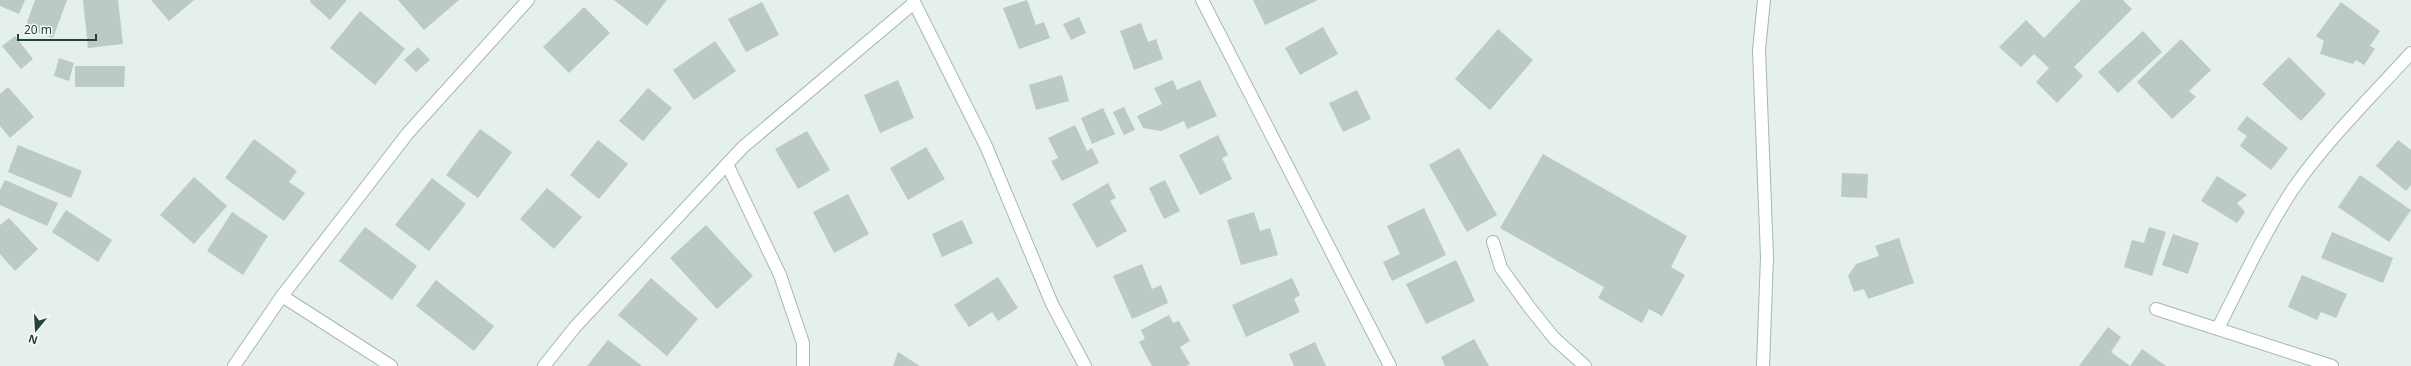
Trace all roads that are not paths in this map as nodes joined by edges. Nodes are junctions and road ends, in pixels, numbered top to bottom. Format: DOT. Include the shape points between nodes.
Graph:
graph roads {
  1 [pos="528,0"];
  2 [pos="1202,0"];
  3 [pos="1764,0"];
  4 [pos="913,2"];
  5 [pos="2411,53"];
  6 [pos="727,164"];
  7 [pos="1493,242"];
  8 [pos="282,296"];
  9 [pos="2156,309"];
  10 [pos="2218,328"];
  11 [pos="234,366"];
  12 [pos="391,366"];
  13 [pos="544,366"];
  14 [pos="803,366"];
  15 [pos="1085,366"];
  16 [pos="1390,366"];
  17 [pos="1585,366"];
  18 [pos="1763,366"];
  19 [pos="2332,366"];
  1 -- 8 [label="street" via="408,132"];
  2 -- 16 [label="street"];
  3 -- 18 [label="street" via="1759,50 1767,257"];
  4 -- 6 [label="street" via="743,147"];
  4 -- 15 [label="street" via="986,146 1052,304"];
  5 -- 10 [label="street" via="2341,129 2294,188 2253,255"];
  6 -- 13 [label="street" via="575,327"];
  6 -- 14 [label="street" via="780,275 803,343"];
  7 -- 17 [label="street" via="1501,268 1554,338"];
  8 -- 11 [label="street"];
  8 -- 12 [label="street"];
  9 -- 10 [label="street"];
  10 -- 19 [label="street"];
}
